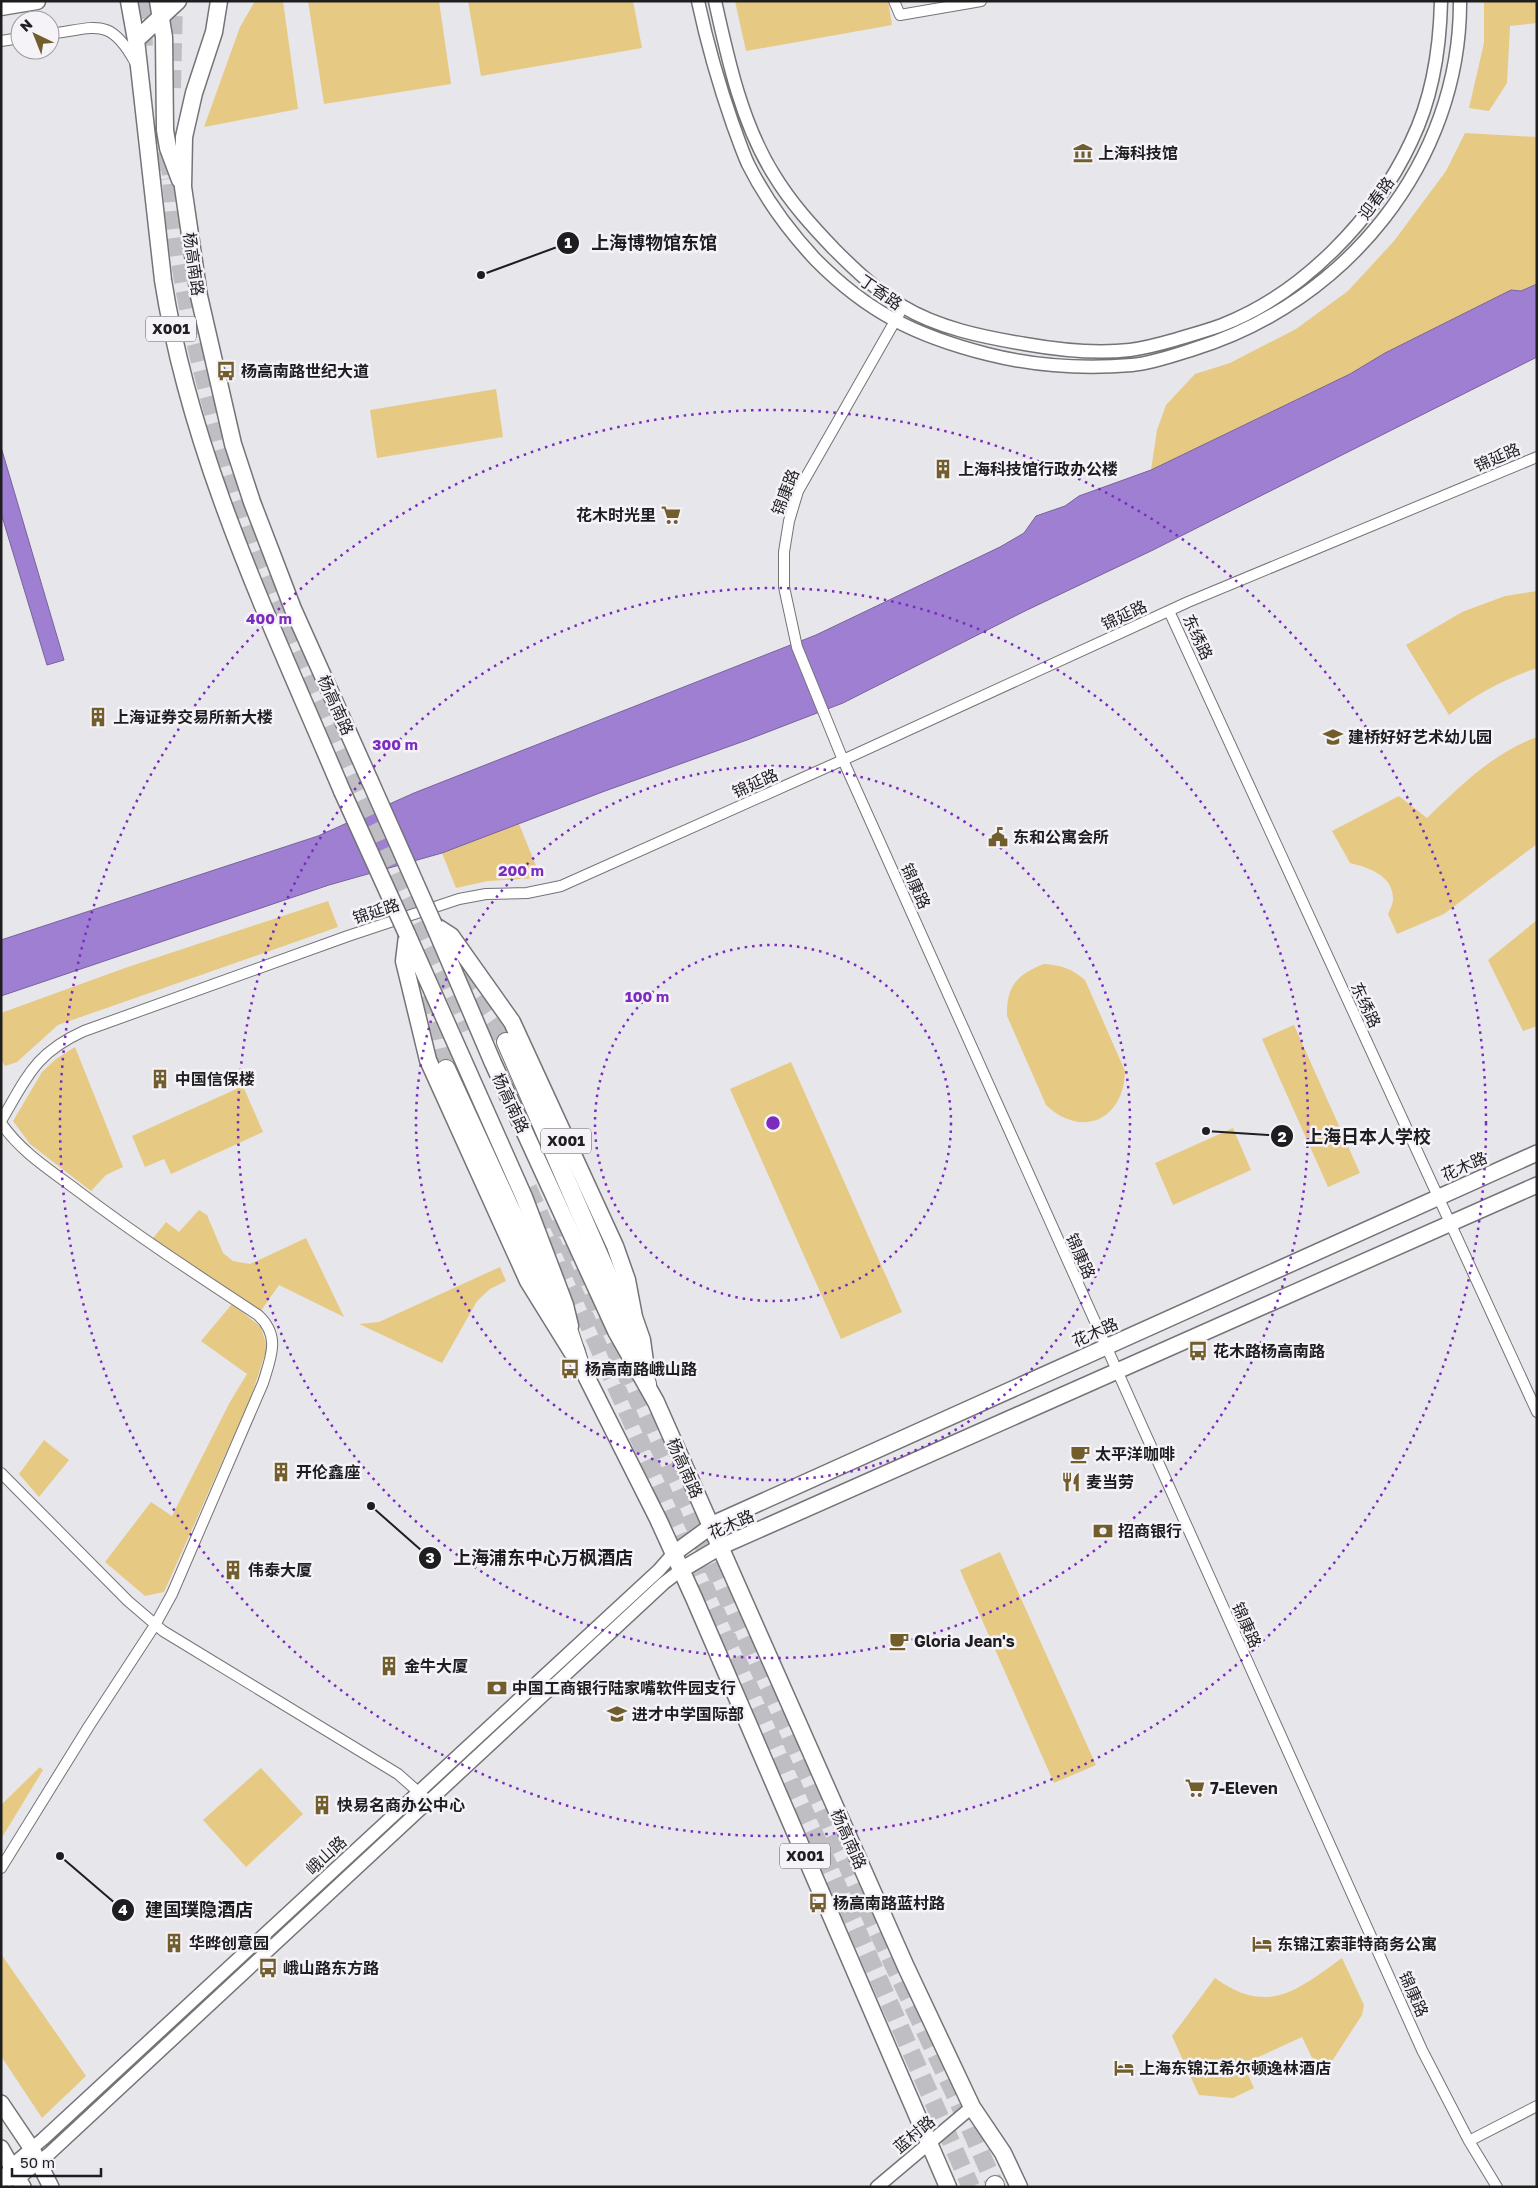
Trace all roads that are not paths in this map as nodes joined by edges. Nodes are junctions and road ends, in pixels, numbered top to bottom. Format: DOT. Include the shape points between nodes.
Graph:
graph roads {
  1 [pos="37,1"];
  2 [pos="129,1"];
  3 [pos="178,1"];
  4 [pos="219,1"];
  5 [pos="698,1"];
  6 [pos="715,1"];
  7 [pos="894,1"];
  8 [pos="981,1"];
  9 [pos="1441,1"];
  10 [pos="1460,1"];
  11 [pos="1,7"];
  12 [pos="160,9"];
  13 [pos="60,33"];
  14 [pos="136,40"];
  15 [pos="140,74"];
  16 [pos="183,187"];
  17 [pos="903,307"];
  18 [pos="894,322"];
  19 [pos="1223,325"];
  20 [pos="1217,342"];
  21 [pos="1537,457"];
  22 [pos="1169,611"];
  23 [pos="843,760"];
  24 [pos="434,925"];
  25 [pos="407,934"];
  26 [pos="506,1042"];
  27 [pos="446,1069"];
  28 [pos="1,1122"];
  29 [pos="1537,1153"];
  30 [pos="1537,1185"];
  31 [pos="1438,1197"];
  32 [pos="1451,1222"];
  33 [pos="1105,1347"];
  34 [pos="579,1362"];
  35 [pos="1116,1371"];
  36 [pos="648,1384"];
  37 [pos="1537,1412"];
  38 [pos="1,1473"];
  39 [pos="710,1527"];
  40 [pos="720,1547"];
  41 [pos="673,1554"];
  42 [pos="681,1570"];
  43 [pos="155,1625"];
  44 [pos="418,1791"];
  45 [pos="429,1801"];
  46 [pos="1,1868"];
  47 [pos="1,2103"];
  48 [pos="1537,2106"];
  49 [pos="972,2107"];
  50 [pos="1469,2141"];
  51 [pos="930,2142"];
  52 [pos="1,2148"];
  53 [pos="35,2156"];
  54 [pos="18,2177"];
  55 [pos="2,2182"];
  56 [pos="51,2187"];
  57 [pos="878,2187"];
  58 [pos="948,2187"];
  59 [pos="1019,2187"];
  60 [pos="1497,2187"];
  1 -- 11 [label="main road"];
  2 -- 14 [label="main road, 杨高南路 / X001"];
  3 -- 12 [label="main road"];
  4 -- 16 [label="main road, 杨高南路 / X001" via="214,32 184,137"];
  5 -- 18 [label="street, 丁香路" via="724,99 747,162 760,186 816,260"];
  6 -- 17 [label="street, 丁香路" via="739,93 761,152 774,175 809,223 860,275"];
  7 -- 8 [label="street" via="900,14"];
  9 -- 19 [label="street, 迎春路" via="1438,54 1422,116 1411,142 1372,206 1346,238 1291,287"];
  10 -- 20 [label="street, 迎春路" via="1457,48 1444,111 1428,147 1385,217 1358,249 1325,280 1253,327"];
  12 -- 14 [label="main road"];
  12 -- 16 [label="main road" via="168,148"];
  13 -- 15 [label="street" via="97,28 114,32 127,48"];
  14 -- 15 [label="main road, 杨高南路 / X001"];
  15 -- 25 [label="main road, 杨高南路 / X001, bridge" via="165,298 172,335 207,460 249,572"];
  16 -- 24 [label="main road, 杨高南路 / X001, bridge" via="199,296 233,444 252,502 294,610"];
  17 -- 18 [label="street, 锦康路"];
  17 -- 19 [label="street, 丁香路" via="965,332 1053,349 1092,352 1131,350"];
  18 -- 20 [label="street, 丁香路" via="958,347 1059,366 1134,365"];
  18 -- 23 [label="street, 锦康路" via="798,491 784,552 784,587 797,647"];
  21 -- 22 [label="street, 锦延路"];
  22 -- 23 [label="street, 锦延路"];
  22 -- 31 [label="street, 东绣路"];
  23 -- 28 [label="street, 锦延路" via="561,886 527,893 486,894 459,899 62,1040 33,1068"];
  23 -- 33 [label="street, 锦康路"];
  24 -- 36 [label="main road, 杨高南路 / X001" via="492,1063 616,1331"];
  24 -- 36 [label="main road, X001" via="451,936 512,1022 615,1246 642,1340"];
  25 -- 34 [label="main road, 杨高南路 / X001" via="524,1196 565,1305"];
  25 -- 34 [label="main road, X001" via="404,961 428,1060 528,1281"];
  26 -- 36 [label="highway" via="621,1306"];
  27 -- 34 [label="highway" via="569,1332"];
  28 -- 43 [label="street" via="23,1149 101,1208 258,1316 271,1330 272,1349 263,1383 172,1594"];
  29 -- 31 [label="main road, 花木路"];
  30 -- 32 [label="main road, 花木路"];
  31 -- 32 [label="street, 东绣路"];
  31 -- 33 [label="main road, 花木路"];
  32 -- 35 [label="main road, 花木路"];
  32 -- 37 [label="street, 东绣路"];
  33 -- 35 [label="street, 锦康路"];
  33 -- 39 [label="main road, 花木路"];
  34 -- 41 [label="main road, 杨高南路 / X001"];
  35 -- 40 [label="main road, 花木路"];
  35 -- 50 [label="street, 锦康路" via="1422,2050"];
  36 -- 39 [label="main road, 杨高南路 / X001"];
  38 -- 43 [label="street"];
  39 -- 40 [label="main road, 杨高南路 / X001"];
  39 -- 41 [label="main road, 花木路"];
  40 -- 42 [label="main road, 花木路"];
  40 -- 49 [label="main road, 杨高南路 / X001" via="906,1967"];
  41 -- 42 [label="main road, 杨高南路 / X001"];
  41 -- 44 [label="street, 峨山路"];
  42 -- 45 [label="street, 峨山路"];
  42 -- 51 [label="main road, 杨高南路 / X001"];
  43 -- 44 [label="street" via="398,1774"];
  43 -- 46 [label="street" via="88,1726"];
  44 -- 45 [label="street"];
  44 -- 53 [label="street, 峨山路"];
  45 -- 53 [label="street, 峨山路"];
  47 -- 53 [label="main road"];
  48 -- 50 [label="street"];
  49 -- 51 [label="street, 蓝村路"];
  49 -- 59 [label="main road, 杨高南路 / X001" via="1003,2153"];
  50 -- 60 [label="street, 锦康路"];
  51 -- 57 [label="street, 蓝村路"];
  51 -- 58 [label="main road, 杨高南路 / X001"];
  52 -- 54 [label="main road"];
  53 -- 54 [label="street, 峨山路"];
  53 -- 56 [label="main road"];
  54 -- 55 [label="street, 峨山路"];
}
